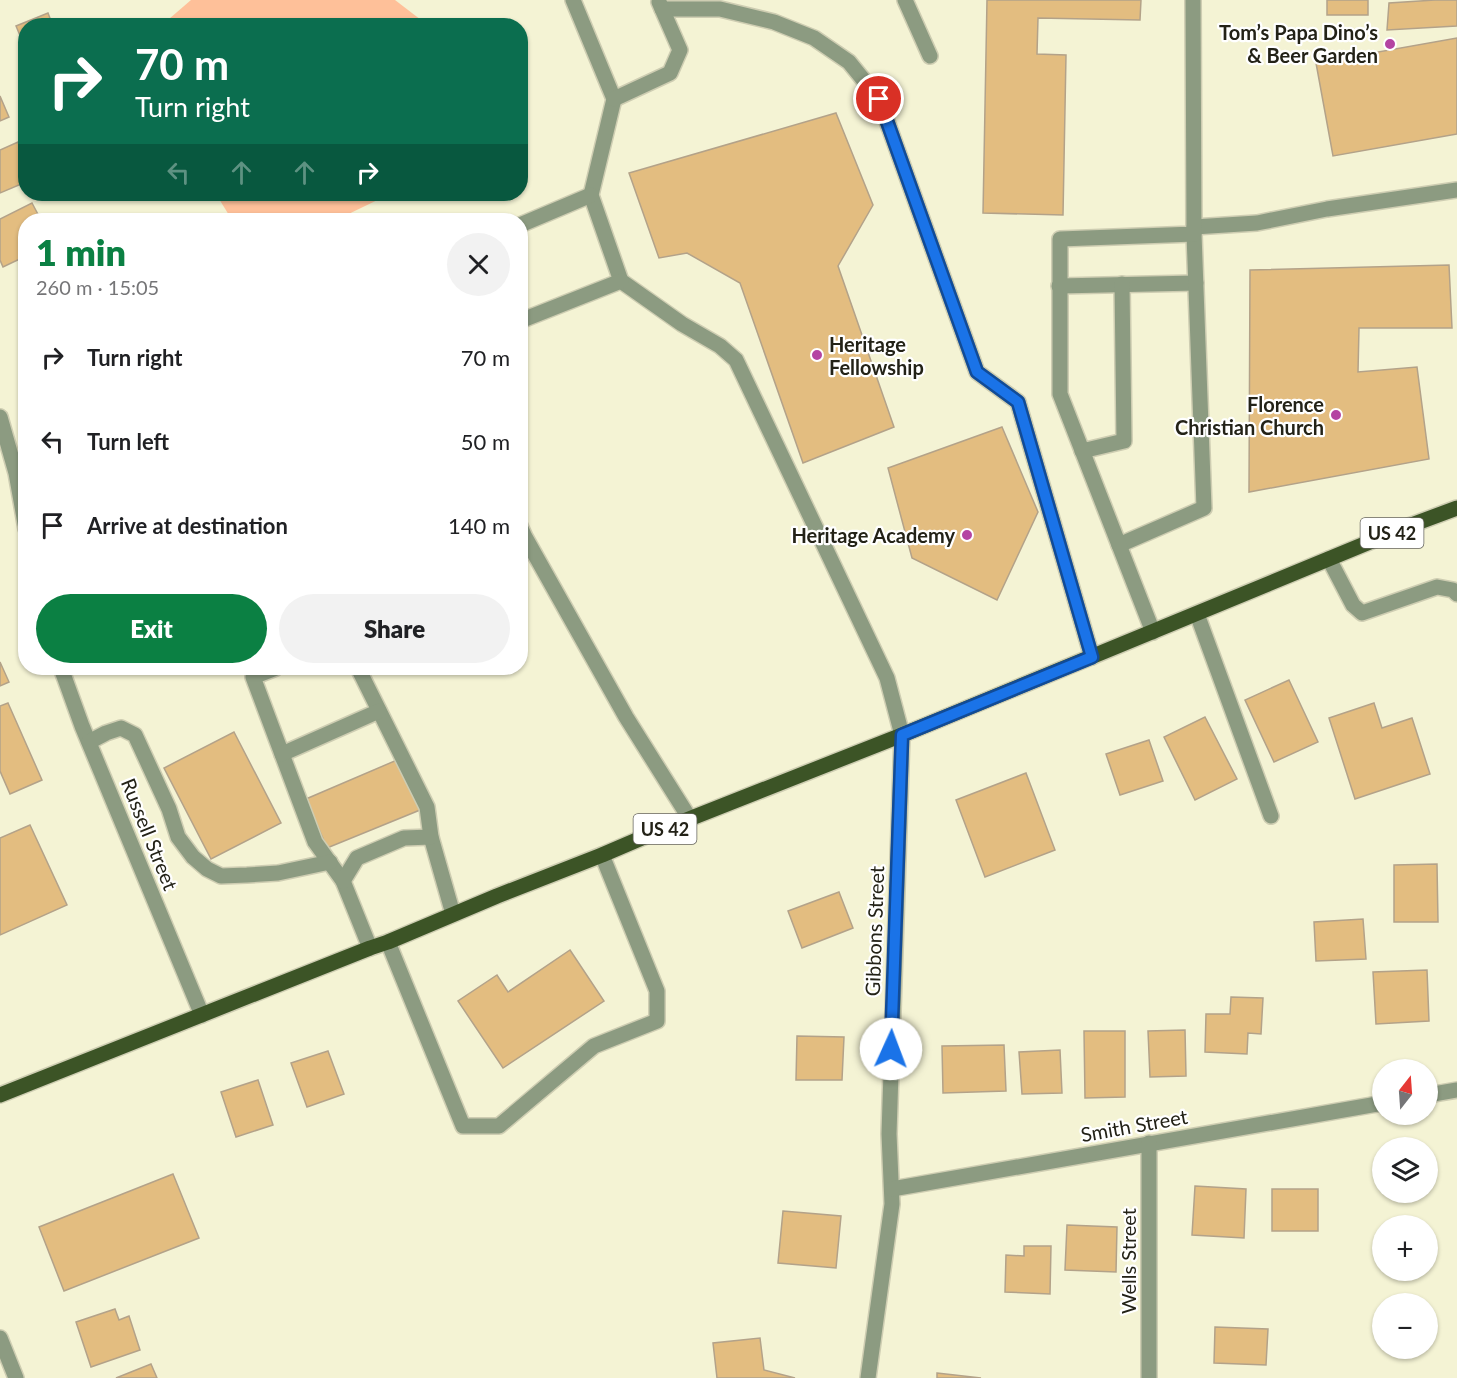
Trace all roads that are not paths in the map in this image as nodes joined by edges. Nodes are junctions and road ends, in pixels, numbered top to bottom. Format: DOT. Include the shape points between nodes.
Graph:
graph roads {
  1 [pos="573,0"];
  2 [pos="905,0"];
  3 [pos="1193,0"];
  4 [pos="660,5"];
  5 [pos="930,56"];
  6 [pos="614,99"];
  7 [pos="1457,190"];
  8 [pos="591,195"];
  9 [pos="528,222"];
  10 [pos="1194,230"];
  11 [pos="621,281"];
  12 [pos="1196,282"];
  13 [pos="1122,284"];
  14 [pos="1059,286"];
  15 [pos="528,318"];
  16 [pos="0,417"];
  17 [pos="1082,451"];
  18 [pos="18,484"];
  19 [pos="1457,508"];
  20 [pos="528,542"];
  21 [pos="1119,545"];
  22 [pos="1329,559"];
  23 [pos="1457,594"];
  24 [pos="1197,614"];
  25 [pos="1153,632"];
  26 [pos="1092,657"];
  27 [pos="64,675"];
  28 [pos="258,675"];
  29 [pos="361,675"];
  30 [pos="379,711"];
  31 [pos="902,735"];
  32 [pos="89,742"];
  33 [pos="282,754"];
  34 [pos="1271,816"];
  35 [pos="690,819"];
  36 [pos="431,837"];
  37 [pos="602,855"];
  38 [pos="330,862"];
  39 [pos="343,881"];
  40 [pos="453,914"];
  41 [pos="388,942"];
  42 [pos="369,948"];
  43 [pos="202,1015"];
  44 [pos="1457,1090"];
  45 [pos="1438,1093"];
  46 [pos="0,1095"];
  47 [pos="1372,1104"];
  48 [pos="1149,1143"];
  49 [pos="892,1189"];
  50 [pos="0,1338"];
  51 [pos="16,1378"];
  52 [pos="868,1378"];
  53 [pos="1149,1378"];
  1 -- 6 [label="street"];
  2 -- 5 [label="street"];
  3 -- 10 [label="street"];
  4 -- 6 [label="street" via="680,50 670,73"];
  4 -- 26 [label="street" via="720,9 774,22 814,38 849,62 879,99 977,372 1018,402"];
  6 -- 8 [label="street"];
  7 -- 10 [label="street"];
  8 -- 9 [label="street"];
  8 -- 11 [label="street"];
  10 -- 12 [label="street"];
  10 -- 14 [label="street" via="1060,239"];
  11 -- 15 [label="street"];
  11 -- 31 [label="street, Gibbons Street" via="736,360 887,678"];
  12 -- 13 [label="street"];
  12 -- 21 [label="street" via="1204,508"];
  13 -- 14 [label="street"];
  13 -- 17 [label="street" via="1124,441"];
  14 -- 17 [label="street" via="1059,394"];
  16 -- 18 [label="street"];
  17 -- 21 [label="street"];
  19 -- 22 [label="main road, US 42"];
  20 -- 35 [label="street" via="626,717"];
  21 -- 25 [label="street"];
  22 -- 23 [label="street" via="1353,605 1362,614 1437,587"];
  22 -- 24 [label="main road, US 42"];
  24 -- 25 [label="main road, US 42"];
  24 -- 34 [label="street"];
  25 -- 26 [label="main road, US 42"];
  26 -- 31 [label="main road, US 42"];
  27 -- 32 [label="street, Russell Street"];
  28 -- 33 [label="street" via="253,677"];
  29 -- 30 [label="street"];
  30 -- 33 [label="street"];
  30 -- 36 [label="street" via="427,807"];
  31 -- 35 [label="main road, US 42"];
  31 -- 49 [label="street, Gibbons Street" via="889,1134"];
  32 -- 38 [label="street" via="121,728 135,735 178,837 193,857 220,876 278,873"];
  32 -- 43 [label="street, Russell Street"];
  33 -- 38 [label="street" via="315,842"];
  35 -- 37 [label="main road, US 42"];
  36 -- 39 [label="street" via="405,838 357,858"];
  36 -- 40 [label="street"];
  37 -- 40 [label="main road, US 42"];
  37 -- 41 [label="street" via="657,991 657,1021 594,1046 498,1126 463,1126"];
  38 -- 39 [label="street"];
  39 -- 42 [label="street"];
  40 -- 41 [label="main road, US 42"];
  41 -- 42 [label="main road, US 42"];
  42 -- 43 [label="main road, US 42"];
  43 -- 46 [label="main road, US 42"];
  44 -- 45 [label="street"];
  47 -- 48 [label="street, Smith Street"];
  48 -- 49 [label="street, Smith Street"];
  48 -- 53 [label="street, Wells Street"];
  49 -- 52 [label="street, Gibbons Street"];
  50 -- 51 [label="street"];
}
